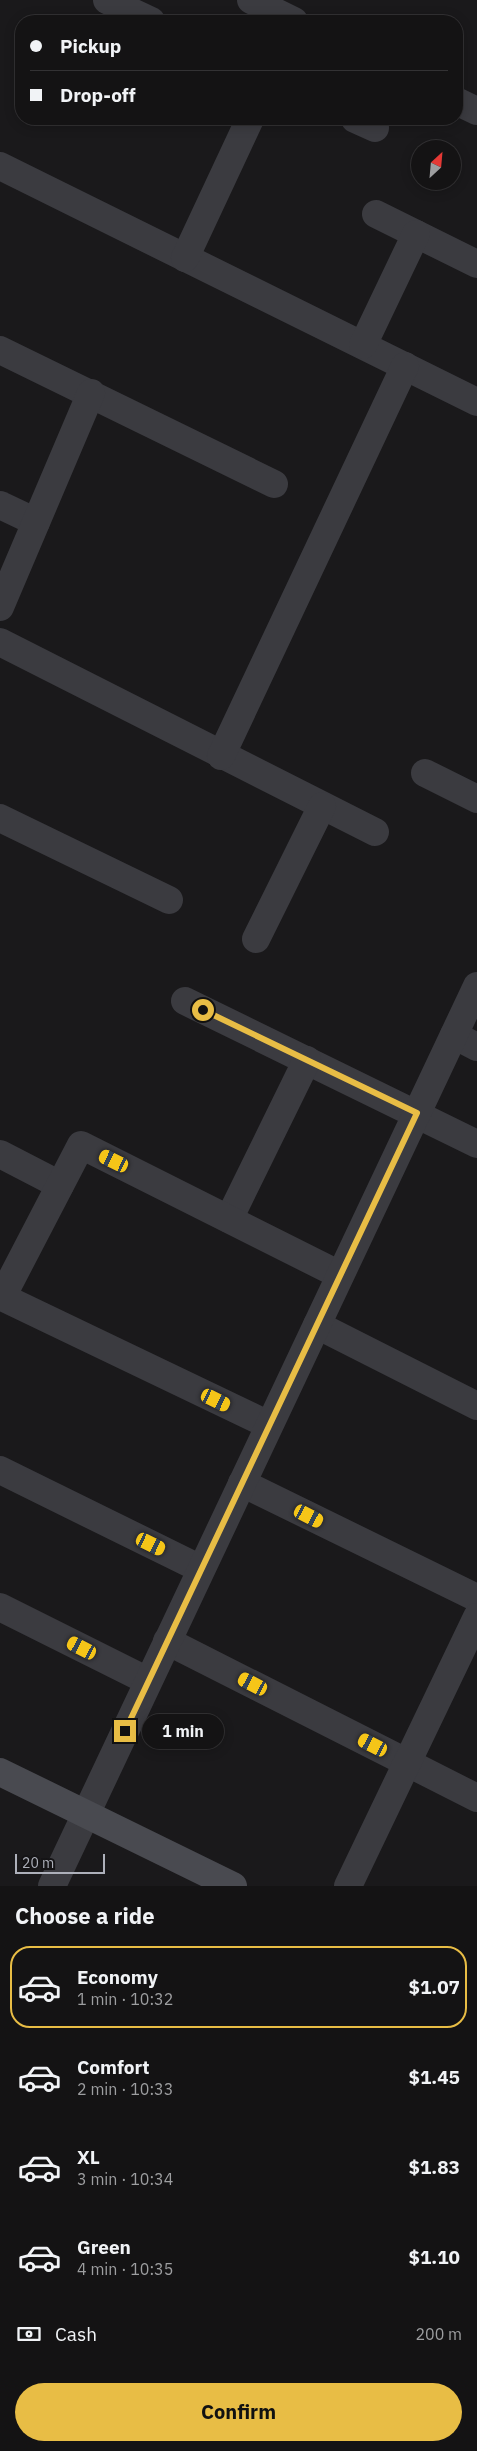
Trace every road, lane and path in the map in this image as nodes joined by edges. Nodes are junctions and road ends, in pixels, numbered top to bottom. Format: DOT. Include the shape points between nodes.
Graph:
graph roads {
  1 [pos="107,0"];
  2 [pos="251,0"];
  3 [pos="305,0"];
  4 [pos="138,15"];
  5 [pos="282,15"];
  6 [pos="298,15"];
  7 [pos="463,104"];
  8 [pos="477,111"];
  9 [pos="247,125"];
  10 [pos="0,166"];
  11 [pos="376,214"];
  12 [pos="416,234"];
  13 [pos="185,258"];
  14 [pos="477,264"];
  15 [pos="363,345"];
  16 [pos="0,350"];
  17 [pos="405,366"];
  18 [pos="91,393"];
  19 [pos="477,402"];
  20 [pos="274,484"];
  21 [pos="0,505"];
  22 [pos="36,522"];
  23 [pos="0,607"];
  24 [pos="0,642"];
  25 [pos="221,756"];
  26 [pos="425,773"];
  27 [pos="477,799"];
  28 [pos="322,806"];
  29 [pos="0,818"];
  30 [pos="375,832"];
  31 [pos="169,900"];
  32 [pos="256,939"];
  33 [pos="477,986"];
  34 [pos="185,1001"];
  35 [pos="465,1041"];
  36 [pos="307,1060"];
  37 [pos="417,1113"];
  38 [pos="477,1144"];
  39 [pos="0,1154"];
  40 [pos="60,1185"];
  41 [pos="229,1219"];
  42 [pos="340,1275"];
  43 [pos="317,1325"];
  44 [pos="477,1406"];
  45 [pos="269,1425"];
  46 [pos="0,1470"];
  47 [pos="242,1483"];
  48 [pos="201,1569"];
  49 [pos="477,1598"];
  50 [pos="0,1607"];
  51 [pos="477,1617"];
  52 [pos="167,1641"];
  53 [pos="148,1681"];
  54 [pos="407,1763"];
  55 [pos="0,1772"];
  56 [pos="477,1798"];
  57 [pos="85,1813"];
  58 [pos="52,1886"];
  59 [pos="233,1886"];
  60 [pos="348,1886"];
  1 -- 4 [label="street"];
  2 -- 5 [label="street"];
  3 -- 6 [label="street"];
  7 -- 8 [label="street"];
  9 -- 13 [label="street"];
  10 -- 13 [label="street"];
  11 -- 12 [label="street"];
  12 -- 14 [label="street"];
  12 -- 15 [label="street"];
  13 -- 15 [label="street"];
  15 -- 17 [label="street"];
  16 -- 18 [label="street"];
  17 -- 19 [label="street"];
  17 -- 25 [label="street"];
  18 -- 20 [label="street"];
  18 -- 22 [label="street"];
  21 -- 22 [label="street"];
  22 -- 23 [label="street"];
  24 -- 25 [label="street"];
  25 -- 28 [label="street"];
  26 -- 27 [label="street"];
  28 -- 30 [label="street"];
  28 -- 32 [label="street"];
  29 -- 31 [label="street"];
  33 -- 35 [label="street"];
  34 -- 36 [label="street"];
  35 -- 37 [label="street"];
  36 -- 37 [label="street"];
  36 -- 41 [label="street"];
  37 -- 38 [label="street"];
  37 -- 42 [label="street"];
  39 -- 40 [label="street"];
  40 -- 41 [label="street" via="81,1145"];
  40 -- 45 [label="street" via="2,1297"];
  41 -- 42 [label="street"];
  42 -- 43 [label="street"];
  43 -- 44 [label="street"];
  43 -- 45 [label="street"];
  45 -- 47 [label="street"];
  46 -- 48 [label="street"];
  47 -- 48 [label="street"];
  47 -- 49 [label="street"];
  48 -- 52 [label="street"];
  50 -- 53 [label="street"];
  51 -- 54 [label="street"];
  52 -- 53 [label="street"];
  52 -- 54 [label="street"];
  53 -- 57 [label="street"];
  54 -- 56 [label="street"];
  54 -- 60 [label="street"];
  55 -- 57 [label="street"];
  57 -- 58 [label="street"];
  57 -- 59 [label="street"];
}
